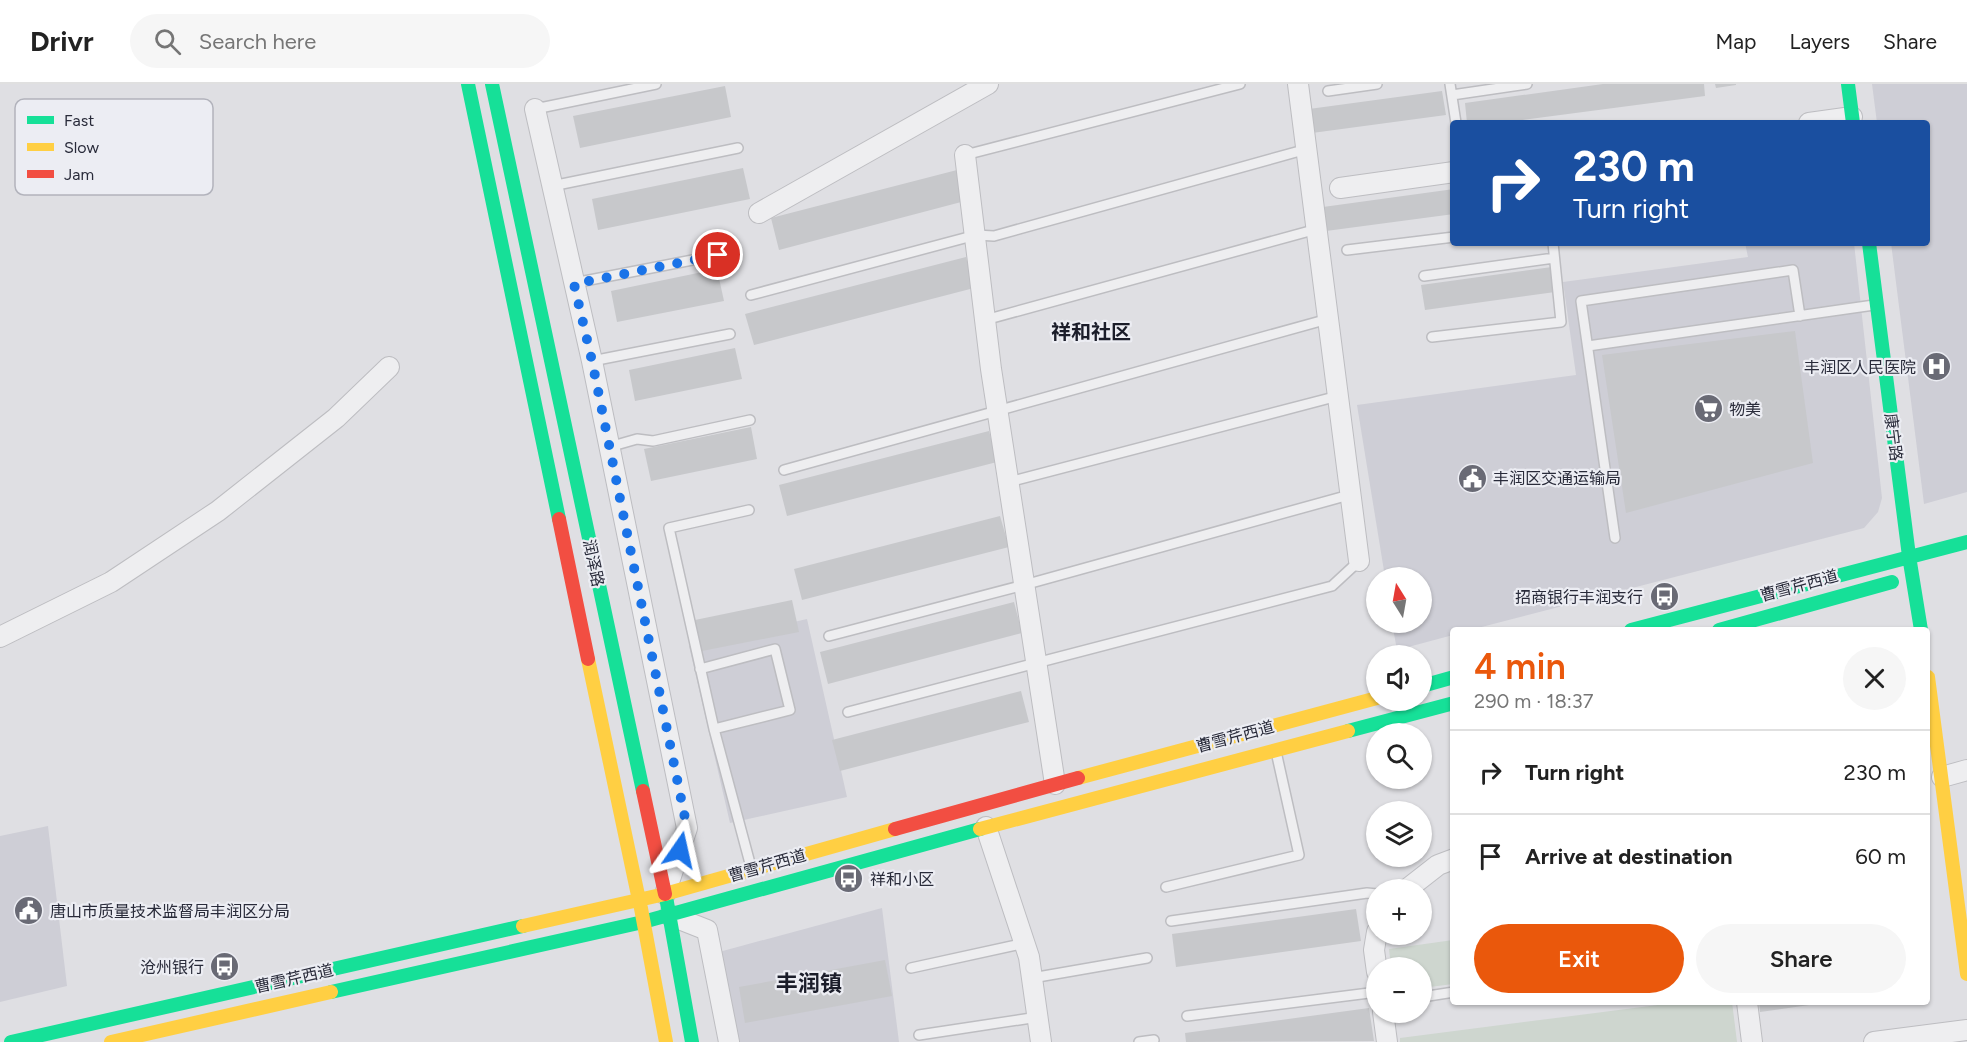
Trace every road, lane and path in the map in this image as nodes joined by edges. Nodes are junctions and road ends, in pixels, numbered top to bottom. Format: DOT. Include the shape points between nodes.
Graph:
graph roads {
  1 [pos="468,84"];
  2 [pos="492,84"];
  3 [pos="656,84"];
  4 [pos="988,84"];
  5 [pos="1240,84"];
  6 [pos="1298,84"];
  7 [pos="1377,84"];
  8 [pos="1450,84"];
  9 [pos="1527,84"];
  10 [pos="1848,84"];
  11 [pos="1328,90"];
  12 [pos="1452,95"];
  13 [pos="536,109"];
  14 [pos="1456,120"];
  15 [pos="1852,120"];
  16 [pos="738,148"];
  17 [pos="1306,149"];
  18 [pos="965,155"];
  19 [pos="1450,173"];
  20 [pos="552,186"];
  21 [pos="1340,188"];
  22 [pos="759,213"];
  23 [pos="1317,229"];
  24 [pos="976,235"];
  25 [pos="1450,237"];
  26 [pos="1553,246"];
  27 [pos="1869,246"];
  28 [pos="1347,250"];
  29 [pos="718,255"];
  30 [pos="1554,258"];
  31 [pos="1424,276"];
  32 [pos="574,284"];
  33 [pos="752,295"];
  34 [pos="1877,305"];
  35 [pos="1800,316"];
  36 [pos="1328,319"];
  37 [pos="985,320"];
  38 [pos="730,334"];
  39 [pos="1432,337"];
  40 [pos="1588,346"];
  41 [pos="592,361"];
  42 [pos="389,367"];
  43 [pos="1338,396"];
  44 [pos="997,411"];
  45 [pos="750,420"];
  46 [pos="609,447"];
  47 [pos="784,470"];
  48 [pos="1009,482"];
  49 [pos="1349,495"];
  50 [pos="749,510"];
  51 [pos="1615,538"];
  52 [pos="1967,542"];
  53 [pos="1909,556"];
  54 [pos="1359,561"];
  55 [pos="1919,574"];
  56 [pos="1024,585"];
  57 [pos="1642,627"];
  58 [pos="1730,627"];
  59 [pos="1921,627"];
  60 [pos="829,636"];
  61 [pos="0,637"];
  62 [pos="1036,663"];
  63 [pos="700,669"];
  64 [pos="1450,678"];
  65 [pos="1432,683"];
  66 [pos="1930,691"];
  67 [pos="1366,701"];
  68 [pos="1450,704"];
  69 [pos="848,712"];
  70 [pos="714,729"];
  71 [pos="1276,750"];
  72 [pos="1967,771"];
  73 [pos="1942,777"];
  74 [pos="1055,784"];
  75 [pos="986,827"];
  76 [pos="1450,860"];
  77 [pos="752,869"];
  78 [pos="1420,879"];
  79 [pos="1166,887"];
  80 [pos="1366,893"];
  81 [pos="665,894"];
  82 [pos="639,900"];
  83 [pos="669,915"];
  84 [pos="1171,921"];
  85 [pos="643,922"];
  86 [pos="1964,929"];
  87 [pos="1025,943"];
  88 [pos="1147,958"];
  89 [pos="911,968"];
  90 [pos="1967,974"];
  91 [pos="1032,978"];
  92 [pos="1366,993"];
  93 [pos="1450,993"];
  94 [pos="1432,995"];
  95 [pos="1747,1005"];
  96 [pos="1187,1016"];
  97 [pos="1038,1017"];
  98 [pos="1384,1023"];
  99 [pos="1967,1030"];
  100 [pos="919,1035"];
  101 [pos="1154,1040"];
  102 [pos="11,1042"];
  103 [pos="111,1042"];
  104 [pos="666,1042"];
  105 [pos="692,1042"];
  106 [pos="729,1042"];
  107 [pos="1041,1042"];
  108 [pos="1139,1042"];
  109 [pos="1387,1042"];
  110 [pos="1752,1042"];
  111 [pos="1874,1042"];
  1 -- 82 [label="main road, 润泽路"];
  2 -- 81 [label="main road, 润泽路"];
  3 -- 13 [label="lane"];
  4 -- 22 [label="street"];
  5 -- 18 [label="lane"];
  6 -- 17 [label="street"];
  7 -- 11 [label="lane"];
  8 -- 12 [label="lane"];
  9 -- 12 [label="lane"];
  10 -- 15 [label="main road"];
  12 -- 14 [label="lane"];
  13 -- 20 [label="street"];
  16 -- 20 [label="lane"];
  17 -- 23 [label="street"];
  17 -- 24 [label="lane" via="994,237"];
  18 -- 24 [label="street"];
  19 -- 21 [label="street"];
  20 -- 32 [label="street"];
  23 -- 36 [label="street"];
  23 -- 37 [label="lane"];
  24 -- 33 [label="lane"];
  24 -- 37 [label="street"];
  25 -- 28 [label="lane"];
  26 -- 30 [label="lane"];
  27 -- 34 [label="main road, 康宁路"];
  29 -- 32 [label="lane"];
  30 -- 31 [label="lane"];
  30 -- 39 [label="lane" via="1561,322"];
  32 -- 41 [label="street"];
  34 -- 35 [label="lane"];
  34 -- 53 [label="main road, 康宁路"];
  35 -- 40 [label="lane"];
  35 -- 40 [label="lane" via="1793,270 1581,301"];
  36 -- 43 [label="street"];
  36 -- 44 [label="lane"];
  37 -- 44 [label="street"];
  38 -- 41 [label="lane"];
  40 -- 51 [label="lane"];
  41 -- 46 [label="street"];
  42 -- 61 [label="street" via="336,418 218,511 111,582"];
  43 -- 48 [label="lane"];
  43 -- 49 [label="street"];
  44 -- 47 [label="lane"];
  44 -- 48 [label="street"];
  45 -- 46 [label="lane"];
  46 -- 81 [label="street" via="687,828"];
  48 -- 56 [label="street"];
  49 -- 54 [label="street"];
  49 -- 56 [label="lane"];
  50 -- 63 [label="lane" via="669,528"];
  52 -- 53 [label="main road, 曹雪芹西道"];
  53 -- 55 [label="main road, 康宁路"];
  53 -- 57 [label="main road, 曹雪芹西道"];
  54 -- 62 [label="lane" via="1332,586"];
  55 -- 58 [label="main road, 曹雪芹西道"];
  55 -- 59 [label="main road, 康宁路"];
  56 -- 60 [label="lane"];
  56 -- 62 [label="street"];
  62 -- 69 [label="lane"];
  62 -- 74 [label="street"];
  63 -- 70 [label="lane"];
  63 -- 70 [label="lane" via="775,649 790,710"];
  64 -- 65 [label="main road"];
  66 -- 73 [label="main road"];
  67 -- 74 [label="main road, 曹雪芹西道"];
  68 -- 71 [label="main road, 曹雪芹西道"];
  70 -- 77 [label="lane"];
  71 -- 75 [label="main road, 曹雪芹西道"];
  71 -- 79 [label="lane" via="1299,855"];
  72 -- 73 [label="street"];
  73 -- 86 [label="main road"];
  74 -- 77 [label="main road, 曹雪芹西道"];
  75 -- 83 [label="main road, 曹雪芹西道"];
  75 -- 87 [label="street"];
  76 -- 78 [label="street"];
  77 -- 81 [label="main road, 曹雪芹西道"];
  80 -- 84 [label="lane"];
  81 -- 82 [label="main road, 曹雪芹西道"];
  81 -- 83 [label="main road, 润泽路"];
  82 -- 85 [label="main road, 润泽路"];
  82 -- 102 [label="main road, 曹雪芹西道"];
  83 -- 85 [label="main road, 曹雪芹西道"];
  83 -- 105 [label="main road, 润泽路"];
  83 -- 106 [label="street" via="707,930"];
  85 -- 103 [label="main road, 曹雪芹西道"];
  85 -- 104 [label="main road, 润泽路"];
  86 -- 90 [label="main road"];
  87 -- 89 [label="lane"];
  87 -- 91 [label="street"];
  88 -- 91 [label="lane"];
  91 -- 97 [label="street"];
  92 -- 96 [label="lane"];
  93 -- 94 [label="lane"];
  95 -- 110 [label="street"];
  97 -- 100 [label="lane"];
  97 -- 107 [label="street"];
  98 -- 109 [label="street"];
  99 -- 111 [label="street"];
  101 -- 108 [label="lane"];
}
